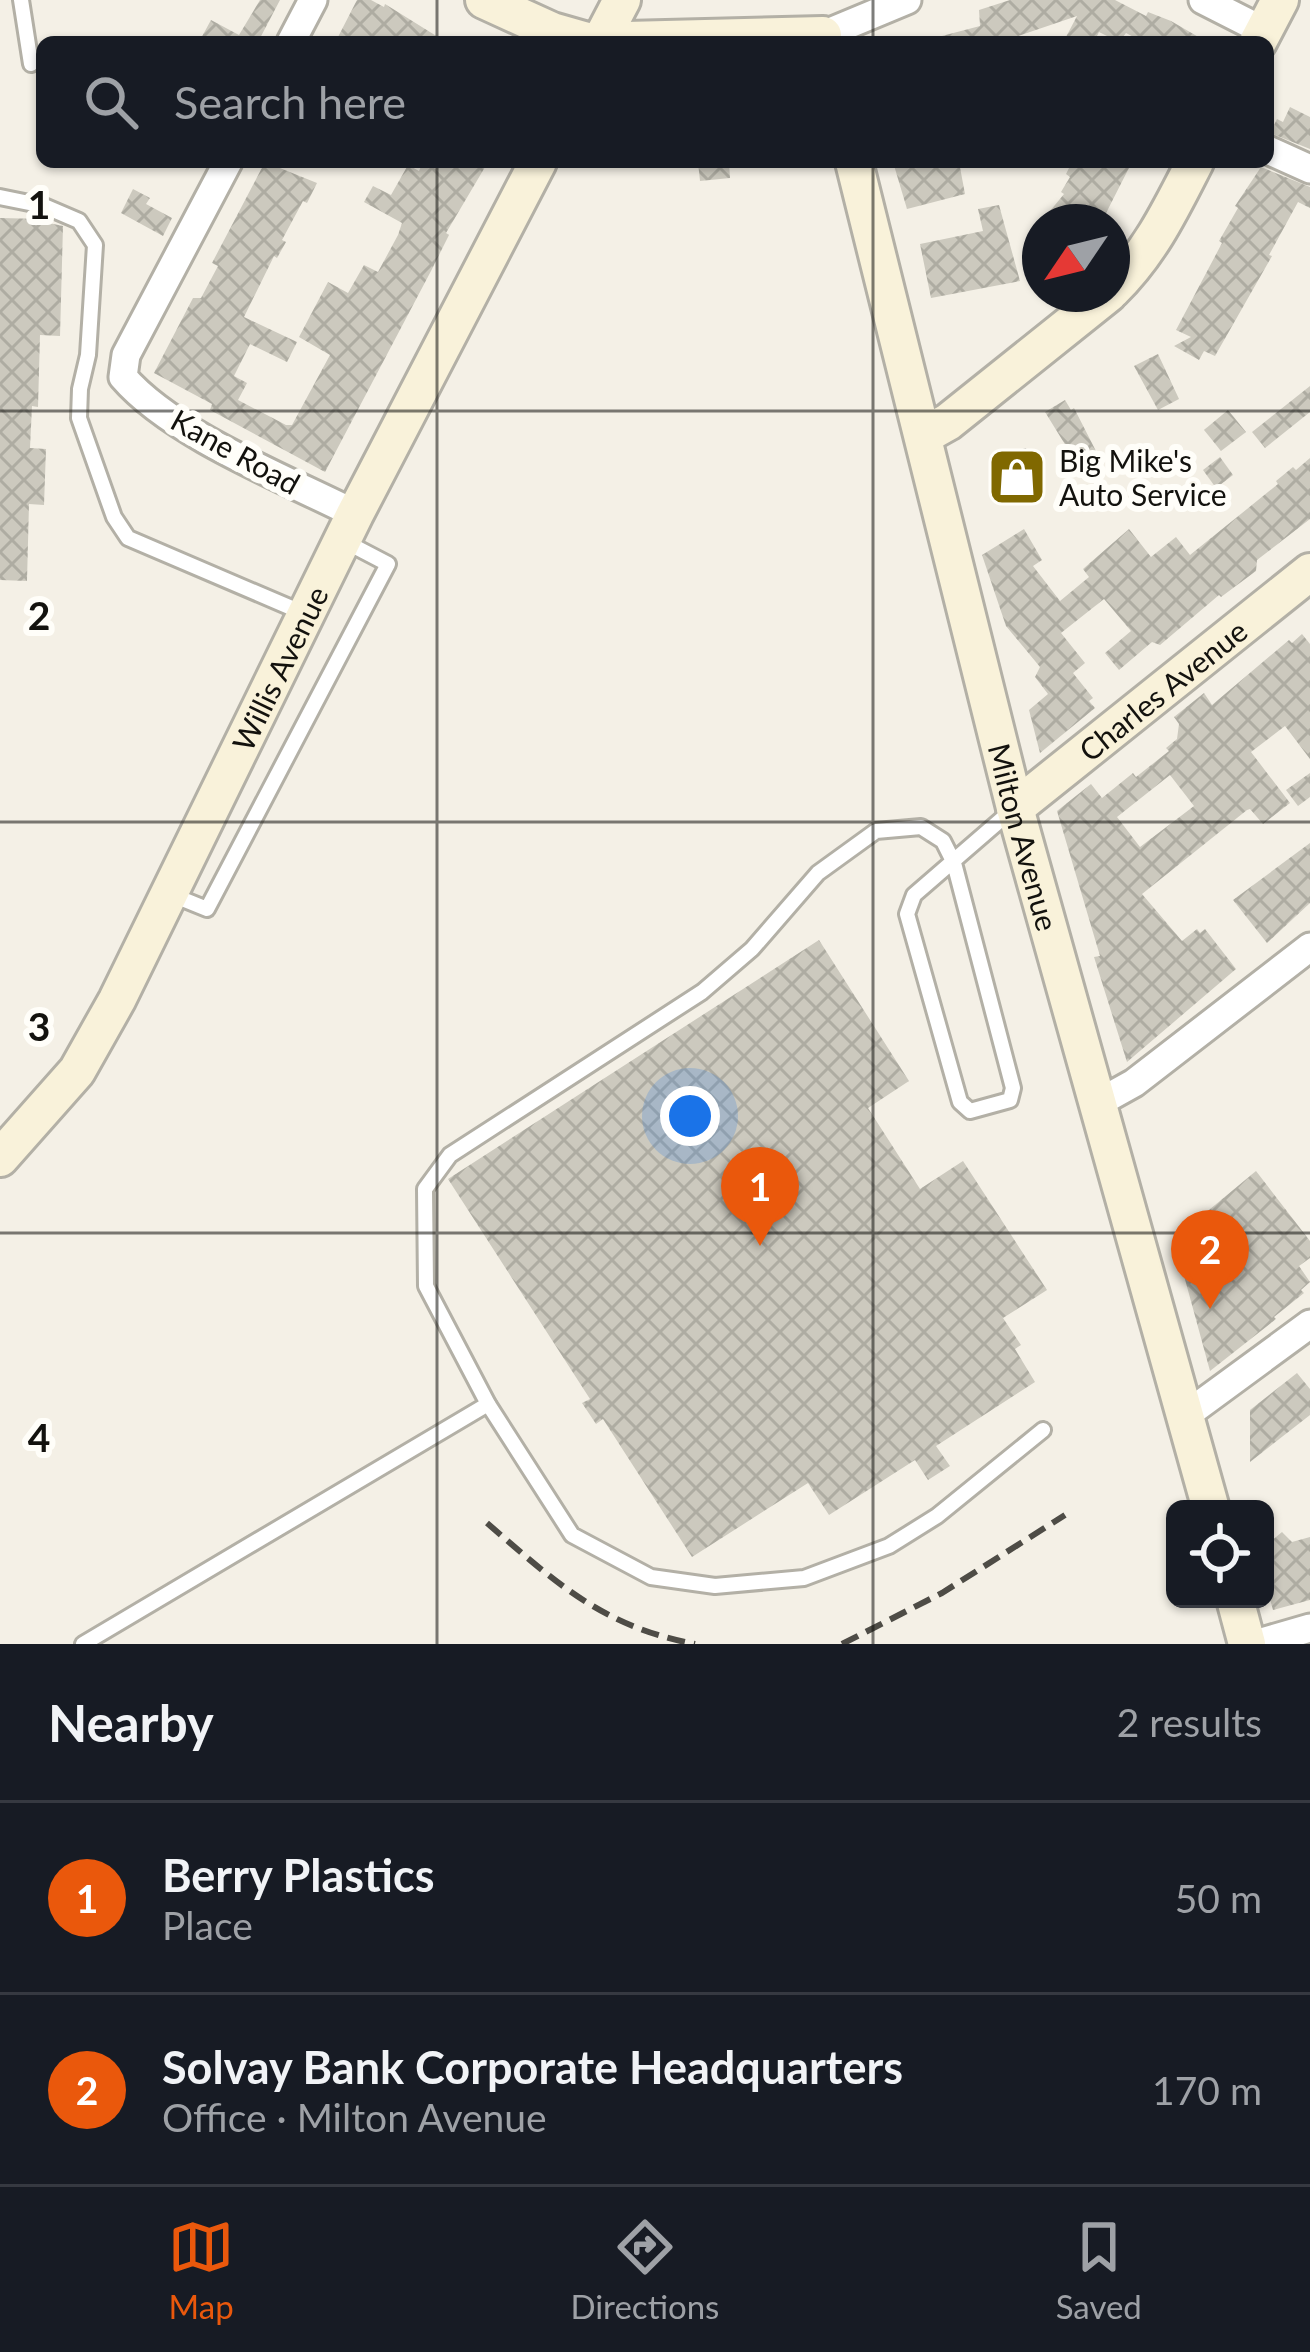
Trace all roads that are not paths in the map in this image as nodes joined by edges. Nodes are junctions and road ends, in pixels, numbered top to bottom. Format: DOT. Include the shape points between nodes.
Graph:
graph roads {
  1 [pos="21,0"];
  2 [pos="313,0"];
  3 [pos="484,0"];
  4 [pos="622,0"];
  5 [pos="908,0"];
  6 [pos="1203,0"];
  7 [pos="1268,24"];
  8 [pos="820,26"];
  9 [pos="294,36"];
  10 [pos="574,36"];
  11 [pos="603,36"];
  12 [pos="682,36"];
  13 [pos="32,64"];
  14 [pos="1274,153"];
  15 [pos="225,168"];
  16 [pos="535,168"];
  17 [pos="856,168"];
  18 [pos="1192,168"];
  19 [pos="1310,170"];
  20 [pos="0,196"];
  21 [pos="1130,273"];
  22 [pos="1085,312"];
  23 [pos="923,436"];
  24 [pos="349,527"];
  25 [pos="1310,572"];
  26 [pos="306,614"];
  27 [pos="1015,808"];
  28 [pos="954,863"];
  29 [pos="169,894"];
  30 [pos="1310,947"];
  31 [pos="1098,1103"];
  32 [pos="0,1158"];
  33 [pos="1307,1333"];
  34 [pos="488,1404"];
  35 [pos="1186,1415"];
  36 [pos="1043,1430"];
  37 [pos="1209,1500"];
  38 [pos="1238,1608"];
  39 [pos="1310,1628"];
  40 [pos="83,1644"];
  41 [pos="1251,1644"];
  1 -- 13 [label="lane"];
  2 -- 9 [label="street"];
  3 -- 10 [label="main road"];
  4 -- 11 [label="main road"];
  5 -- 8 [label="street"];
  6 -- 7 [label="street"];
  8 -- 12 [label="main road"];
  14 -- 19 [label="street"];
  15 -- 24 [label="street, Kane Road" via="126,355 123,377 141,398"];
  16 -- 24 [label="main road, Willis Avenue"];
  17 -- 23 [label="main road, Milton Avenue"];
  18 -- 21 [label="main road"];
  20 -- 26 [label="lane" via="79,221 95,245 80,418 113,517 128,538"];
  22 -- 23 [label="main road"];
  23 -- 27 [label="main road, Milton Avenue"];
  24 -- 26 [label="main road, Willis Avenue"];
  24 -- 29 [label="lane" via="388,565 207,909"];
  25 -- 27 [label="main road, Charles Avenue"];
  26 -- 29 [label="main road, Willis Avenue"];
  27 -- 28 [label="lane"];
  27 -- 31 [label="main road, Milton Avenue"];
  28 -- 28 [label="lane" via="914,895 907,914 970,1112 1006,1102 1013,1088"];
  28 -- 34 [label="lane" via="943,841 921,827 876,831 818,873 702,992 449,1155 425,1189 426,1286"];
  29 -- 32 [label="main road, Willis Avenue" via="77,1071"];
  30 -- 31 [label="street"];
  31 -- 35 [label="main road, Milton Avenue"];
  33 -- 35 [label="street"];
  34 -- 36 [label="lane" via="572,1535 651,1577 716,1586 804,1578 889,1546"];
  34 -- 40 [label="lane"];
  35 -- 37 [label="main road, Milton Avenue"];
  38 -- 41 [label="main road"];
  39 -- 41 [label="street"];
}
